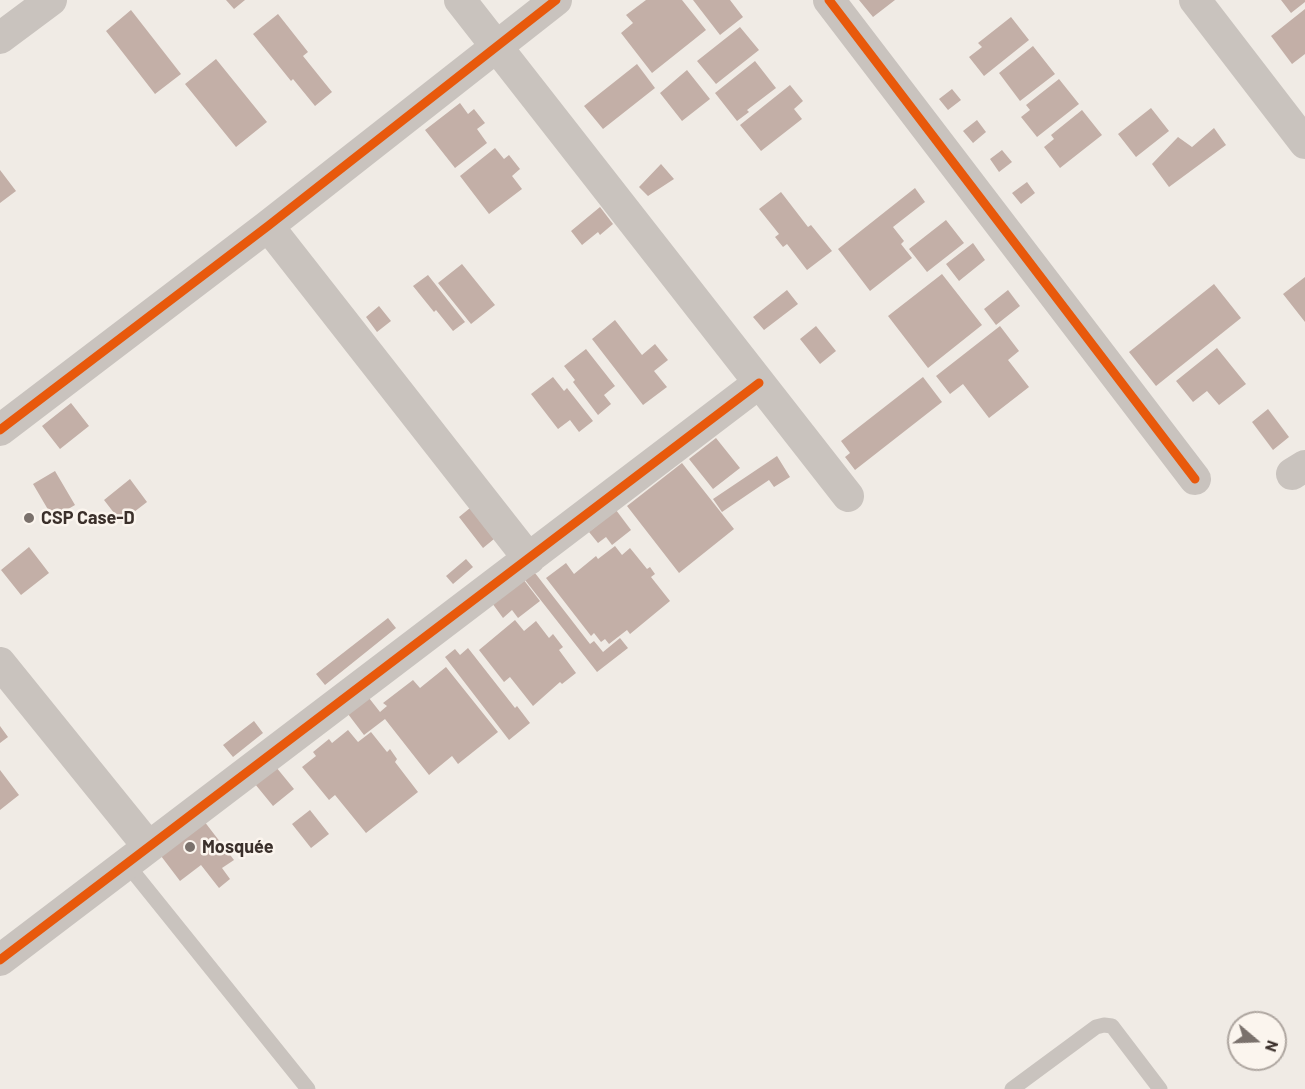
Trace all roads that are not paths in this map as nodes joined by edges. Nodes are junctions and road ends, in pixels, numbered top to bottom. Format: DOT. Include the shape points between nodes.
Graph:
graph roads {
  1 [pos="51,0"];
  2 [pos="460,0"];
  3 [pos="556,0"];
  4 [pos="829,0"];
  5 [pos="1195,0"];
  6 [pos="0,38"];
  7 [pos="495,46"];
  8 [pos="1305,143"];
  9 [pos="268,226"];
  10 [pos="759,383"];
  11 [pos="0,430"];
  12 [pos="1195,479"];
  13 [pos="848,496"];
  14 [pos="530,559"];
  15 [pos="0,663"];
  16 [pos="137,855"];
  17 [pos="0,960"];
  18 [pos="308,1089"];
  19 [pos="1012,1089"];
  20 [pos="1160,1089"];
  1 -- 6 [label="street"];
  2 -- 7 [label="street"];
  3 -- 7 [label="street"];
  4 -- 12 [label="street"];
  5 -- 8 [label="street"];
  7 -- 9 [label="street"];
  7 -- 10 [label="street"];
  9 -- 11 [label="street"];
  9 -- 14 [label="street"];
  10 -- 13 [label="street"];
  10 -- 14 [label="street"];
  14 -- 16 [label="street"];
  15 -- 16 [label="street"];
  16 -- 17 [label="street"];
  16 -- 18 [label="lane"];
  19 -- 20 [label="lane" via="1104,1025 1112,1026"];
}
